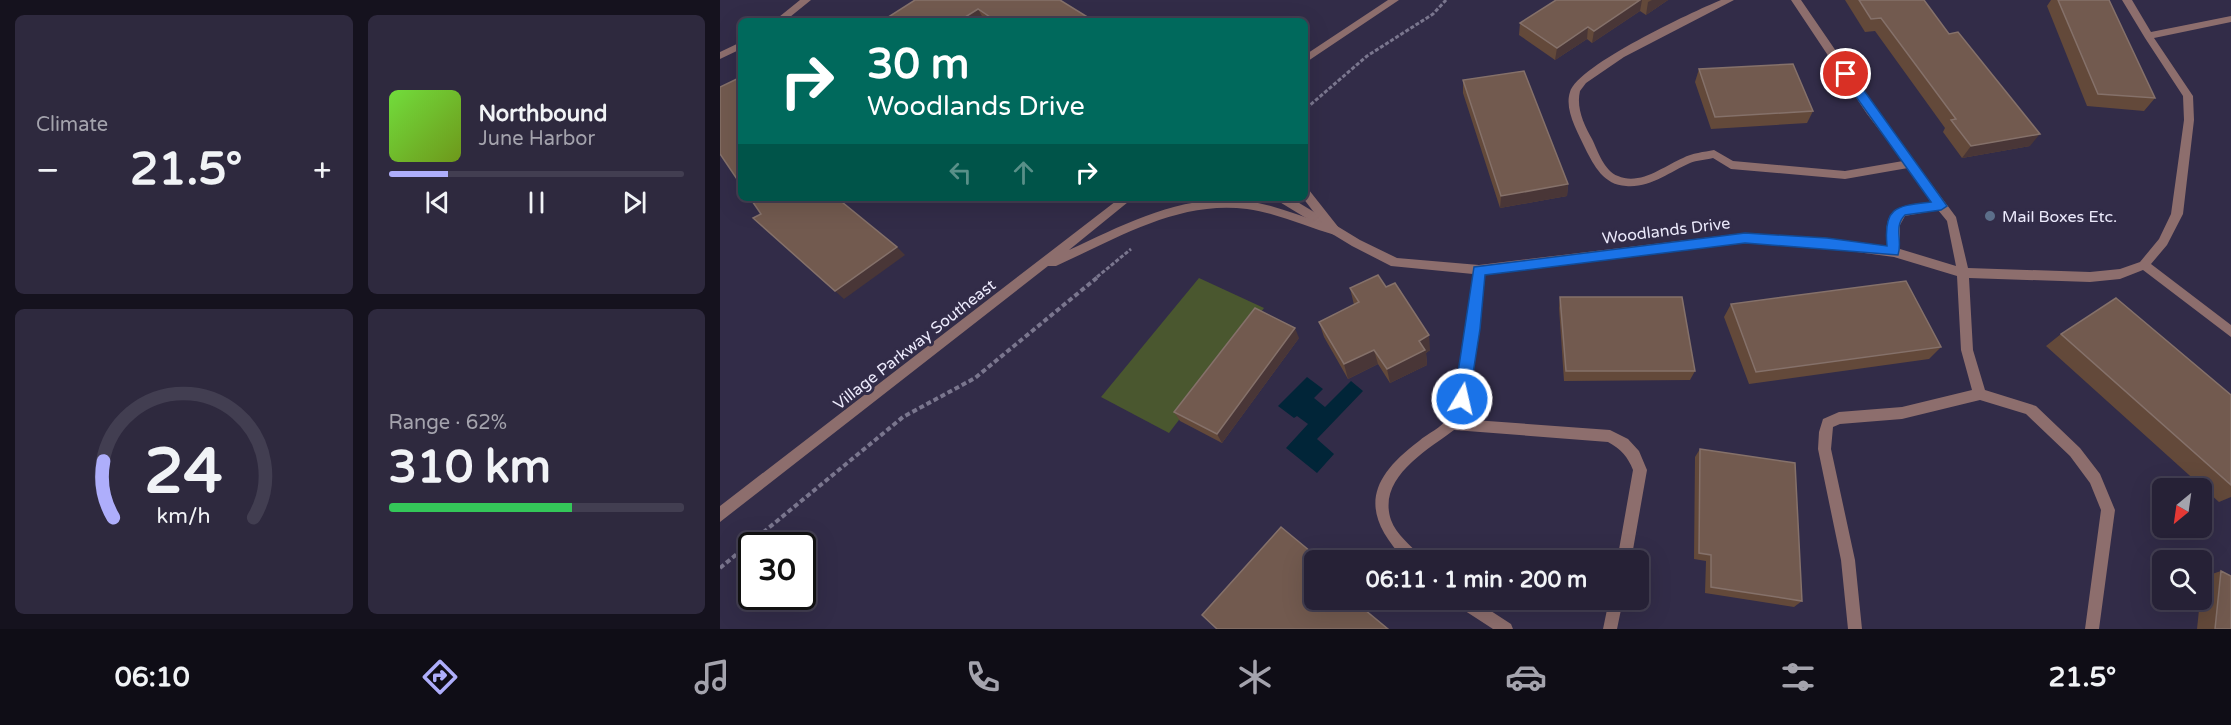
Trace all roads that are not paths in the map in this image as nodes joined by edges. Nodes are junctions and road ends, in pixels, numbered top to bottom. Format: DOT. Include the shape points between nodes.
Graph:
graph roads {
  1 [pos="806,0"];
  2 [pos="1394,0"];
  3 [pos="1729,0"];
  4 [pos="1796,0"];
  5 [pos="2127,0"];
  6 [pos="782,18"];
  7 [pos="2231,19"];
  8 [pos="2148,36"];
  9 [pos="738,47"];
  10 [pos="720,56"];
  11 [pos="1308,58"];
  12 [pos="1911,164"];
  13 [pos="1308,197"];
  14 [pos="1124,201"];
  15 [pos="1287,201"];
  16 [pos="1941,206"];
  17 [pos="1335,231"];
  18 [pos="1894,252"];
  19 [pos="2144,265"];
  20 [pos="1037,269"];
  21 [pos="1479,270"];
  22 [pos="1963,273"];
  23 [pos="2231,332"];
  24 [pos="1980,394"];
  25 [pos="1452,424"];
  26 [pos="720,516"];
  27 [pos="1407,550"];
  28 [pos="1626,550"];
  29 [pos="1477,610"];
  30 [pos="1614,610"];
  31 [pos="1506,629"];
  32 [pos="1610,629"];
  33 [pos="1855,629"];
  34 [pos="2092,629"];
  1 -- 6 [label="street"];
  2 -- 11 [label="street"];
  3 -- 12 [label="street" via="1694,14 1595,71 1576,87 1580,125 1609,176 1617,181 1650,180 1689,159 1714,154 1731,165 1845,175"];
  4 -- 12 [label="street"];
  5 -- 8 [label="street"];
  7 -- 8 [label="street"];
  8 -- 19 [label="street" via="2188,96 2189,120 2177,214 2163,242"];
  9 -- 10 [label="street"];
  12 -- 16 [label="street"];
  13 -- 17 [label="street"];
  14 -- 20 [label="street, Village Parkway Southeast"];
  15 -- 17 [label="street, Woodlands Drive"];
  16 -- 18 [label="street" via="1902,210 1897,214 1891,226"];
  16 -- 22 [label="street" via="1952,220"];
  17 -- 20 [label="street" via="1247,205 1198,204"];
  17 -- 21 [label="street, Woodlands Drive" via="1395,263"];
  18 -- 21 [label="street, Woodlands Drive" via="1745,238"];
  18 -- 22 [label="street, Woodlands Drive"];
  19 -- 22 [label="street, Woodlands Drive" via="2120,274 2090,277"];
  19 -- 23 [label="street"];
  20 -- 26 [label="street, Village Parkway Southeast"];
  21 -- 25 [label="street" via="1462,399"];
  22 -- 24 [label="street" via="1967,350"];
  24 -- 33 [label="street" via="1902,413 1839,418 1828,423 1824,450 1852,588"];
  24 -- 34 [label="street" via="2031,411 2075,452 2104,494 2108,510"];
  25 -- 27 [label="street" via="1398,466 1388,480 1383,497 1384,521"];
  25 -- 28 [label="street" via="1611,436 1623,442 1640,470"];
  29 -- 31 [label="street"];
  30 -- 32 [label="street"];
}
